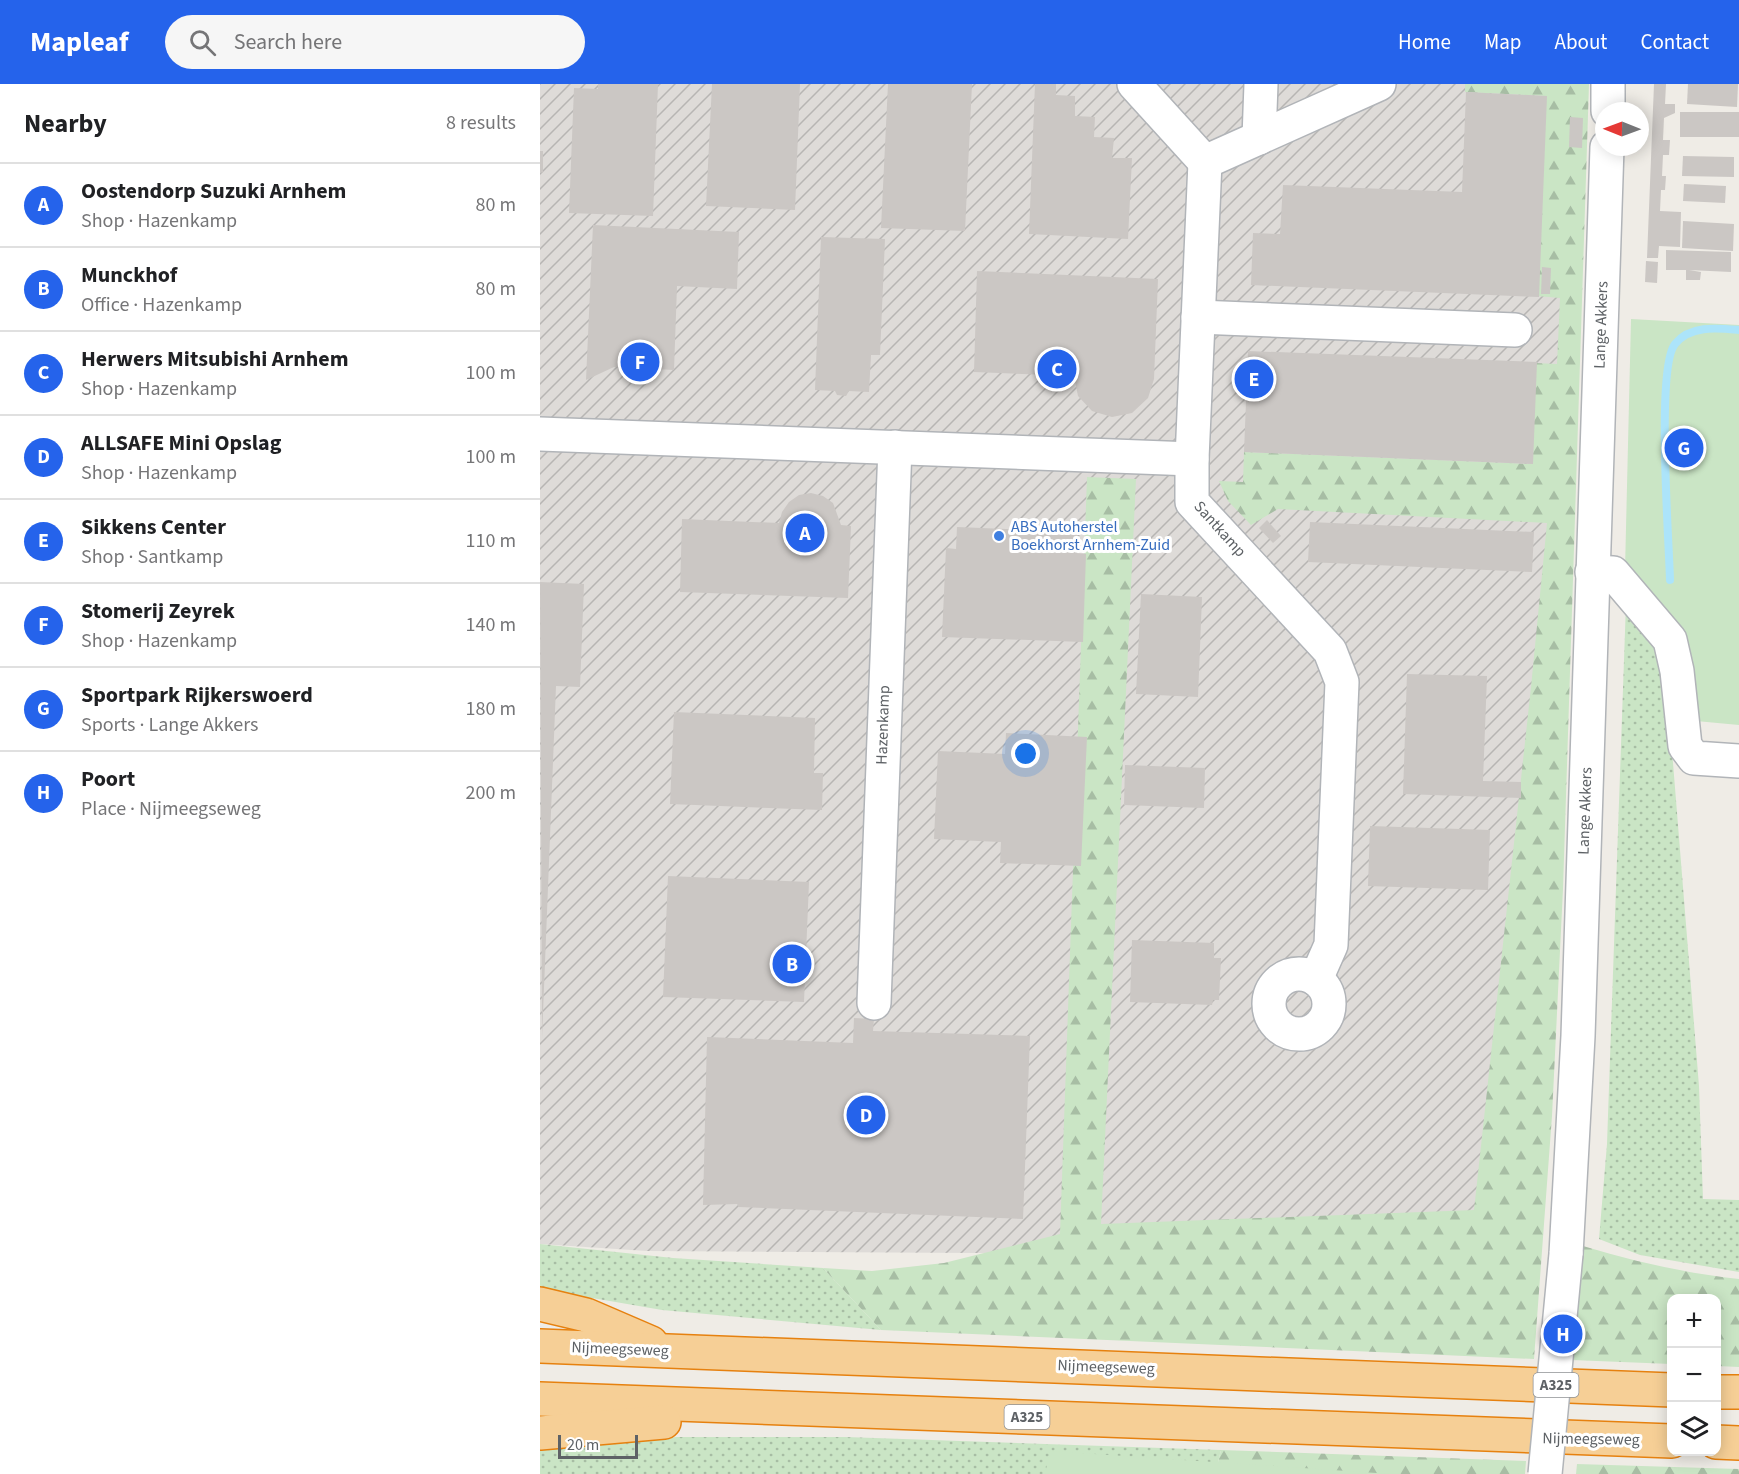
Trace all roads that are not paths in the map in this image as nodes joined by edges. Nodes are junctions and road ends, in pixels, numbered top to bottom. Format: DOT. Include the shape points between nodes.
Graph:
graph roads {
  1 [pos="1134,84"];
  2 [pos="1262,84"];
  3 [pos="1379,84"];
  4 [pos="1608,84"];
  5 [pos="1608,102"];
  6 [pos="1259,138"];
  7 [pos="1607,156"];
  8 [pos="1205,162"];
  9 [pos="1198,317"];
  10 [pos="1515,330"];
  11 [pos="540,435"];
  12 [pos="895,447"];
  13 [pos="1192,459"];
  14 [pos="1592,577"];
  15 [pos="1739,761"];
  16 [pos="1316,979"];
  17 [pos="874,1003"];
  18 [pos="540,1304"];
  19 [pos="540,1346"];
  20 [pos="670,1351"];
  21 [pos="1667,1390"];
  22 [pos="1721,1392"];
  23 [pos="1739,1392"];
  24 [pos="540,1399"];
  25 [pos="728,1406"];
  26 [pos="540,1433"];
  27 [pos="1667,1441"];
  28 [pos="1721,1442"];
  29 [pos="1739,1443"];
  30 [pos="1545,1474"];
  1 -- 8 [label="street"];
  2 -- 6 [label="street"];
  3 -- 6 [label="street"];
  4 -- 5 [label="street"];
  6 -- 8 [label="street"];
  7 -- 14 [label="street, Lange Akkers"];
  8 -- 9 [label="street, Santkamp"];
  9 -- 10 [label="street"];
  9 -- 13 [label="street, Santkamp"];
  11 -- 12 [label="street"];
  12 -- 13 [label="street"];
  12 -- 17 [label="street, Hazenkamp"];
  13 -- 16 [label="street, Santkamp" via="1192,502 1330,651 1342,682 1332,945"];
  14 -- 15 [label="street" via="1613,573 1670,640 1689,752 1694,758"];
  14 -- 30 [label="street, Lange Akkers, bridge" via="1578,1036 1566,1254"];
  18 -- 20 [label="highway, A325" via="586,1315"];
  19 -- 20 [label="highway, Nijmeegseweg / A325"];
  20 -- 21 [label="highway, Nijmeegseweg / A325"];
  22 -- 23 [label="highway"];
  24 -- 25 [label="highway, Nijmeegseweg / A325"];
  25 -- 26 [label="highway, A325" via="682,1421"];
  25 -- 27 [label="highway, Nijmeegseweg / A325"];
  28 -- 29 [label="highway"];
}
